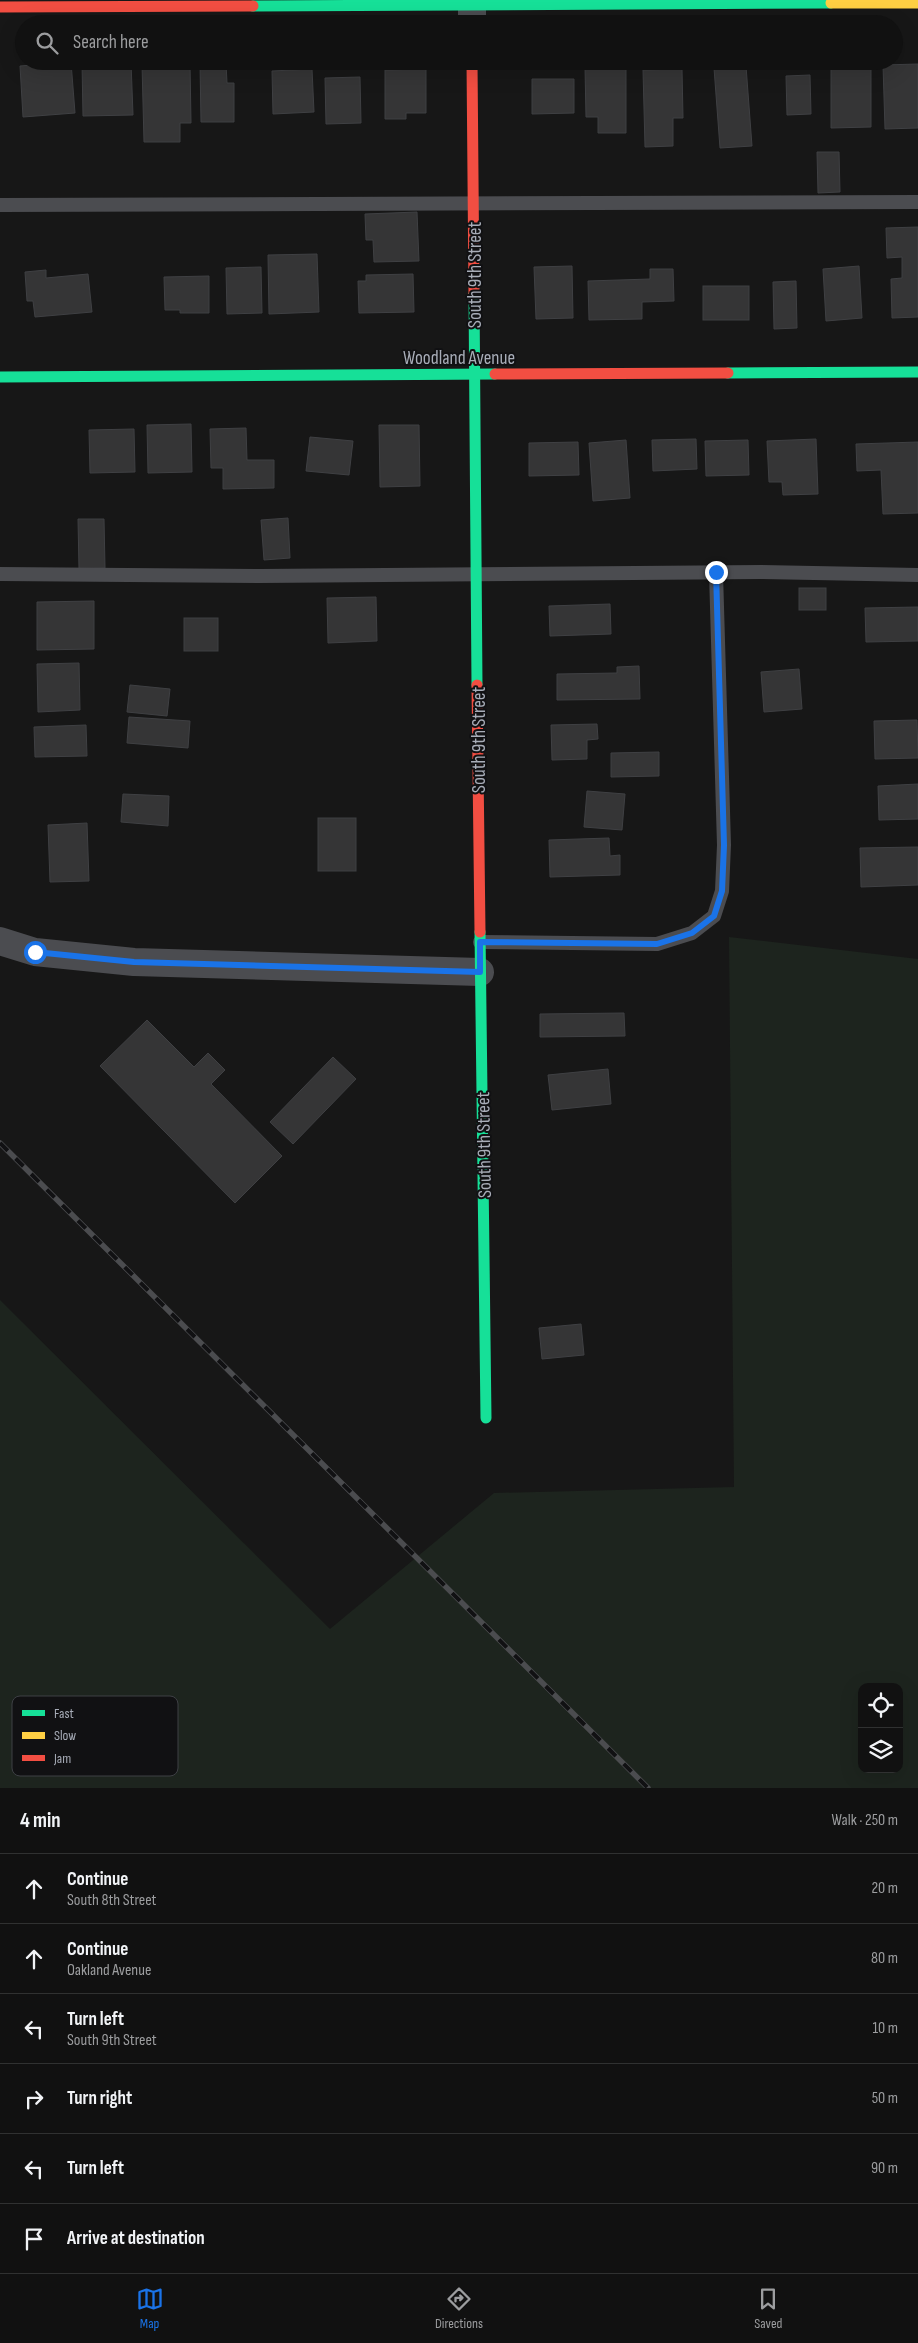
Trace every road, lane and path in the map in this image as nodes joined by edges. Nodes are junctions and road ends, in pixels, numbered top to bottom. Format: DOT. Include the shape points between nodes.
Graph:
graph roads {
  1 [pos="918,3"];
  2 [pos="0,7"];
  3 [pos="472,10"];
  4 [pos="472,70"];
  5 [pos="474,202"];
  6 [pos="918,202"];
  7 [pos="0,205"];
  8 [pos="918,372"];
  9 [pos="475,375"];
  10 [pos="0,377"];
  11 [pos="716,572"];
  12 [pos="0,574"];
  13 [pos="476,574"];
  14 [pos="918,575"];
  15 [pos="0,941"];
  16 [pos="480,942"];
  17 [pos="480,972"];
  18 [pos="486,1418"];
  1 -- 3 [label="main road"];
  2 -- 3 [label="main road"];
  4 -- 5 [label="main road, South 9th Street"];
  5 -- 6 [label="lane"];
  5 -- 7 [label="lane"];
  5 -- 9 [label="main road, South 9th Street"];
  8 -- 9 [label="main road, Woodland Avenue"];
  9 -- 10 [label="main road, Woodland Avenue"];
  9 -- 13 [label="main road, South 9th Street"];
  11 -- 13 [label="lane"];
  11 -- 14 [label="lane"];
  11 -- 16 [label="lane" via="724,845 722,891 714,916 692,933 657,944"];
  12 -- 13 [label="lane"];
  13 -- 16 [label="main road, South 9th Street"];
  15 -- 17 [label="street" via="35,952 134,962"];
  16 -- 17 [label="main road, South 9th Street"];
  17 -- 18 [label="main road, South 9th Street"];
}
